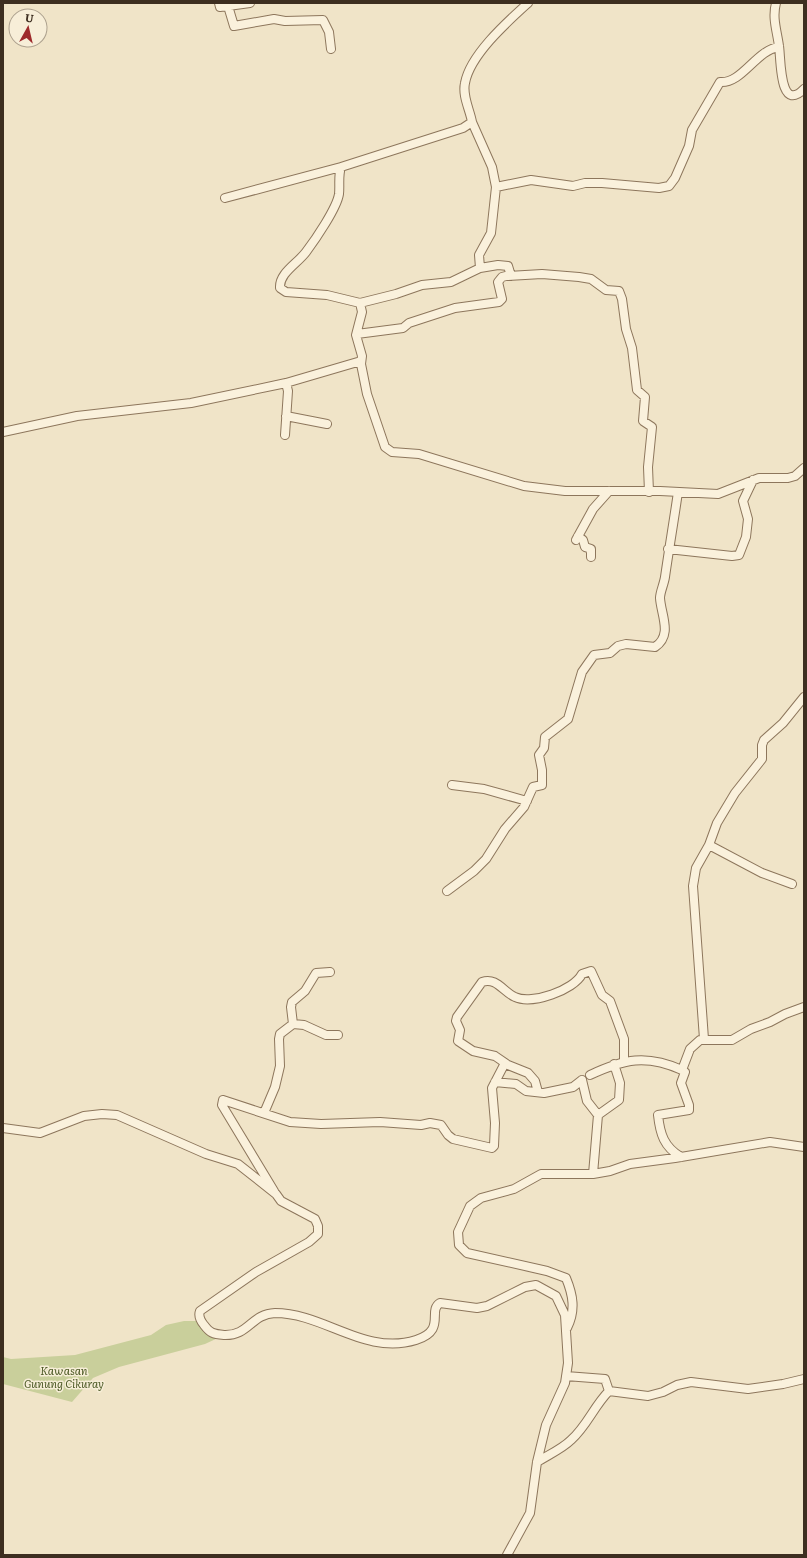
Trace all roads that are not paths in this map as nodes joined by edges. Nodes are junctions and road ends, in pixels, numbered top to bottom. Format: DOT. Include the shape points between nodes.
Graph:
graph roads {
  1 [pos="219,3"];
  2 [pos="250,3"];
  3 [pos="528,3"];
  4 [pos="776,3"];
  5 [pos="228,6"];
  6 [pos="779,47"];
  7 [pos="331,49"];
  8 [pos="804,89"];
  9 [pos="472,122"];
  10 [pos="341,167"];
  11 [pos="496,187"];
  12 [pos="225,198"];
  13 [pos="480,268"];
  14 [pos="511,276"];
  15 [pos="360,303"];
  16 [pos="357,334"];
  17 [pos="361,361"];
  18 [pos="286,383"];
  19 [pos="286,416"];
  20 [pos="327,424"];
  21 [pos="3,432"];
  22 [pos="285,435"];
  23 [pos="804,468"];
  24 [pos="752,480"];
  25 [pos="609,491"];
  26 [pos="649,492"];
  27 [pos="678,492"];
  28 [pos="668,549"];
  29 [pos="591,557"];
  30 [pos="804,696"];
  31 [pos="452,785"];
  32 [pos="527,801"];
  33 [pos="709,845"];
  34 [pos="792,884"];
  35 [pos="448,891"];
  36 [pos="330,972"];
  37 [pos="804,1007"];
  38 [pos="293,1024"];
  39 [pos="338,1035"];
  40 [pos="704,1038"];
  41 [pos="624,1061"];
  42 [pos="505,1063"];
  43 [pos="614,1064"];
  44 [pos="682,1070"];
  45 [pos="590,1075"];
  46 [pos="495,1082"];
  47 [pos="538,1092"];
  48 [pos="264,1113"];
  49 [pos="598,1115"];
  50 [pos="3,1128"];
  51 [pos="804,1147"];
  52 [pos="681,1158"];
  53 [pos="593,1174"];
  54 [pos="276,1194"];
  55 [pos="566,1330"];
  56 [pos="566,1376"];
  57 [pos="804,1379"];
  58 [pos="609,1391"];
  59 [pos="537,1462"];
  60 [pos="507,1555"];
  1 -- 5 [label="street" via="220,7"];
  2 -- 5 [label="street"];
  3 -- 9 [label="street" via="495,36 470,69 464,84"];
  4 -- 6 [label="street" via="775,25"];
  5 -- 7 [label="street" via="234,26 274,19 323,20 329,32"];
  6 -- 8 [label="street" via="780,72 789,93 795,96"];
  6 -- 11 [label="street" via="756,59 733,80 720,82 692,130 689,146 669,186 659,188 585,183 573,186 531,180"];
  9 -- 10 [label="street" via="463,128"];
  9 -- 11 [label="street" via="492,167"];
  10 -- 12 [label="street"];
  10 -- 15 [label="street" via="339,195 320,232 300,261 282,276 279,283 280,288 286,292 327,294"];
  11 -- 13 [label="street" via="491,233 479,255"];
  13 -- 14 [label="street" via="506,265"];
  13 -- 15 [label="street" via="451,282 422,284"];
  14 -- 16 [label="street" via="502,277 498,282 502,299 499,302 455,308 409,322 404,328"];
  14 -- 26 [label="street" via="542,274 579,277 591,279 606,290 620,291 632,348 637,389 645,398 643,421 652,427 648,467"];
  15 -- 16 [label="street" via="362,312"];
  16 -- 17 [label="street"];
  17 -- 18 [label="street"];
  17 -- 25 [label="street" via="367,394 377,425 385,447 392,452 419,454 524,486 565,491"];
  18 -- 19 [label="street"];
  18 -- 21 [label="street" via="190,403 77,416"];
  19 -- 20 [label="street"];
  19 -- 22 [label="street"];
  23 -- 24 [label="street" via="795,476 788,478"];
  24 -- 27 [label="street" via="718,494"];
  24 -- 28 [label="street" via="742,501 748,519 746,537 739,555"];
  25 -- 26 [label="street"];
  25 -- 29 [label="street" via="593,509 577,538 583,540 585,547 591,549"];
  26 -- 27 [label="street"];
  27 -- 28 [label="street"];
  28 -- 32 [label="street" via="660,596 665,621 663,638 654,647 626,644 618,646 610,653 594,655 582,672 568,719 545,737 544,748 539,755 542,785 533,786"];
  30 -- 33 [label="street" via="783,723 764,740 760,762 731,798 717,823"];
  31 -- 32 [label="street" via="484,789"];
  32 -- 35 [label="street" via="480,866"];
  33 -- 34 [label="street" via="762,873"];
  33 -- 40 [label="street" via="699,860 693,880"];
  36 -- 38 [label="street" via="316,973 305,991 292,1002"];
  37 -- 40 [label="street" via="750,1029 732,1040"];
  38 -- 39 [label="street" via="304,1025 326,1035"];
  38 -- 48 [label="street" via="280,1034 280,1066 275,1087"];
  40 -- 44 [label="street" via="690,1049"];
  41 -- 42 [label="street" via="624,1039 610,1001 602,996 593,974 589,971 582,974 577,982 541,998 516,998 491,981 486,980 480,984 457,1017 460,1030 457,1039 468,1049 495,1056"];
  41 -- 43 [label="street"];
  41 -- 44 [label="street" via="653,1060"];
  42 -- 46 [label="street"];
  42 -- 47 [label="street" via="528,1073 535,1081"];
  43 -- 45 [label="street"];
  43 -- 49 [label="street" via="620,1083 619,1100"];
  44 -- 52 [label="street" via="685,1072 681,1083 689,1110 658,1115 662,1138 672,1152"];
  46 -- 47 [label="street" via="516,1084 526,1091"];
  46 -- 48 [label="street" via="492,1095 495,1136 492,1148 453,1139 441,1125 435,1123 315,1123 284,1121"];
  47 -- 49 [label="street" via="573,1087 582,1080 587,1101"];
  48 -- 54 [label="street" via="228,1101 223,1100 222,1103"];
  49 -- 53 [label="street"];
  50 -- 54 [label="street" via="40,1133 84,1116 118,1115 206,1154 238,1164"];
  51 -- 52 [label="street" via="770,1142"];
  52 -- 53 [label="street" via="630,1164"];
  53 -- 55 [label="street" via="541,1174 514,1189 481,1198 470,1206 458,1232 459,1245 467,1253 547,1271 566,1278 574,1297"];
  54 -- 55 [label="street" via="281,1201 315,1219 318,1234 204,1308 199,1316 210,1333 234,1336 264,1314 282,1313 331,1326 369,1341 383,1343 414,1340 430,1334 434,1328 436,1307 440,1303 477,1308 525,1287 536,1286 556,1296 563,1309"];
  55 -- 56 [label="street"];
  56 -- 58 [label="street" via="604,1378"];
  56 -- 59 [label="street" via="564,1390 546,1425"];
  57 -- 58 [label="street" via="748,1389 691,1382 648,1396"];
  58 -- 59 [label="street" via="571,1441"];
  59 -- 60 [label="street" via="530,1513"];
}
